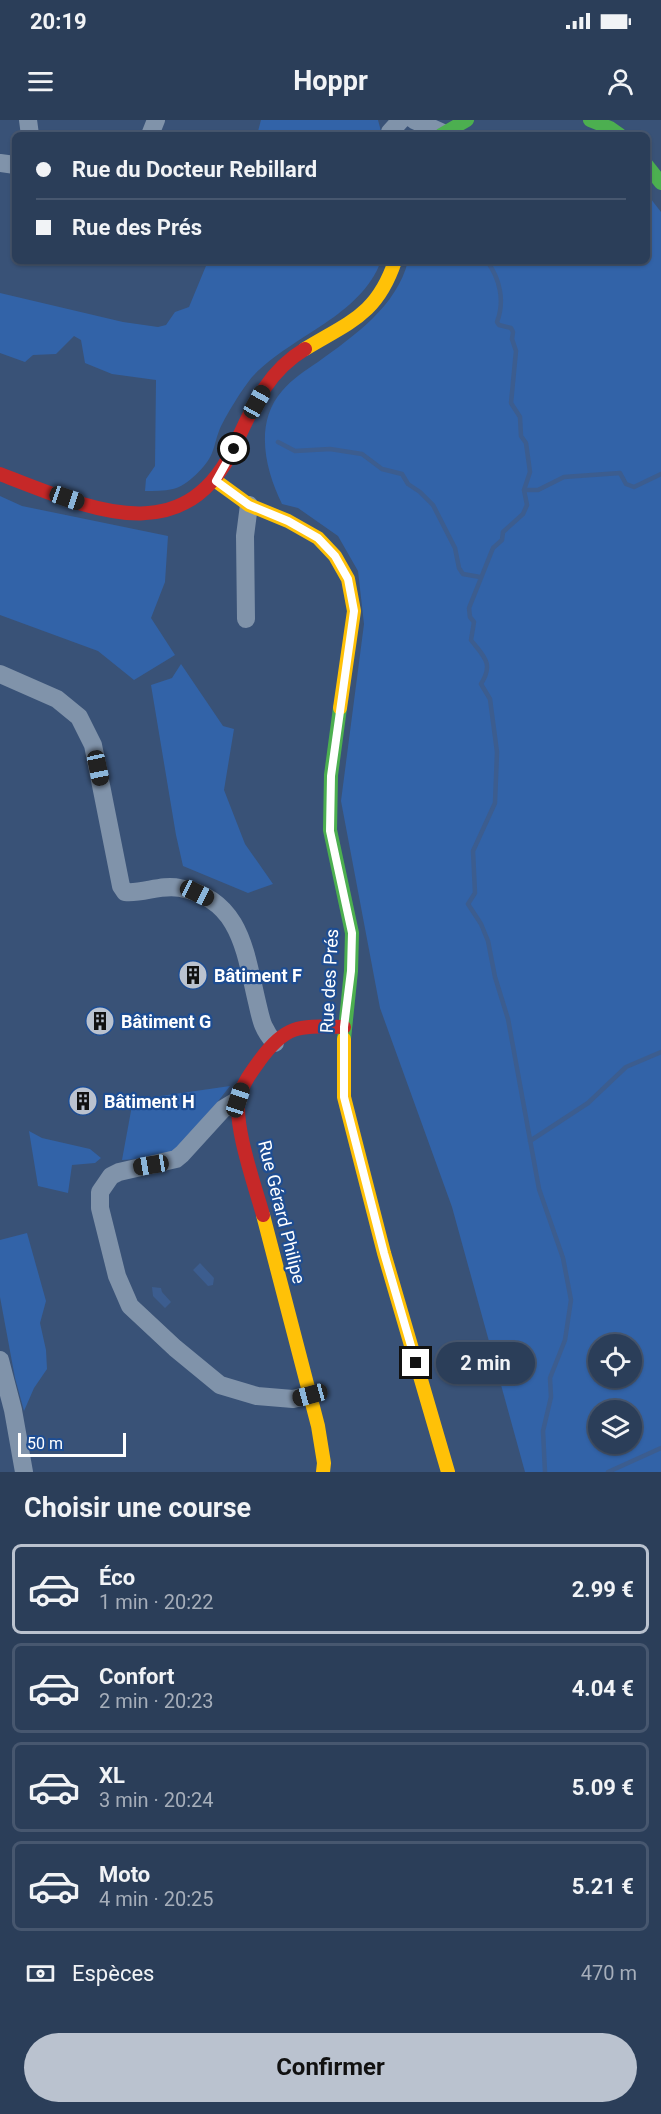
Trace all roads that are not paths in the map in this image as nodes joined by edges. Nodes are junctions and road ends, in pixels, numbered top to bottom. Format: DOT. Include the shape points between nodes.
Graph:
graph roads {
  1 [pos="414,120"];
  2 [pos="467,120"];
  3 [pos="590,120"];
  4 [pos="438,132"];
  5 [pos="446,132"];
  6 [pos="616,132"];
  7 [pos="650,169"];
  8 [pos="661,183"];
  9 [pos="394,264"];
  10 [pos="0,474"];
  11 [pos="216,481"];
  12 [pos="249,505"];
  13 [pos="246,619"];
  14 [pos="0,674"];
  15 [pos="344,1027"];
  16 [pos="275,1043"];
  17 [pos="238,1100"];
  18 [pos="0,1360"];
  19 [pos="310,1395"];
  20 [pos="24,1472"];
  21 [pos="323,1472"];
  22 [pos="448,1472"];
  1 -- 4 [label="street"];
  2 -- 5 [label="street"];
  3 -- 6 [label="street"];
  7 -- 8 [label="street"];
  9 -- 11 [label="street" via="386,286 358,318 280,367"];
  10 -- 11 [label="street" via="125,515 155,515 189,505"];
  11 -- 12 [label="street, Rue des Prés"];
  12 -- 13 [label="street" via="245,536"];
  12 -- 15 [label="street, Rue des Prés" via="318,538 335,556 348,579 354,611 331,776 330,831 352,933"];
  14 -- 16 [label="street" via="57,699 79,717 93,745 125,892 180,887 215,902 231,916 241,938 264,1029"];
  15 -- 16 [label="street" via="298,1027"];
  15 -- 22 [label="street, Rue des Prés" via="344,1097 384,1253"];
  16 -- 17 [label="street" via="243,1085"];
  17 -- 19 [label="street, Rue Gérard Philipe" via="250,1164"];
  17 -- 19 [label="street" via="223,1109 176,1159 111,1176 100,1192 100,1208 117,1276 130,1306 175,1348 220,1385 257,1396 292,1399"];
  18 -- 20 [label="street"];
  19 -- 21 [label="street, Rue Gérard Philipe"];
}
